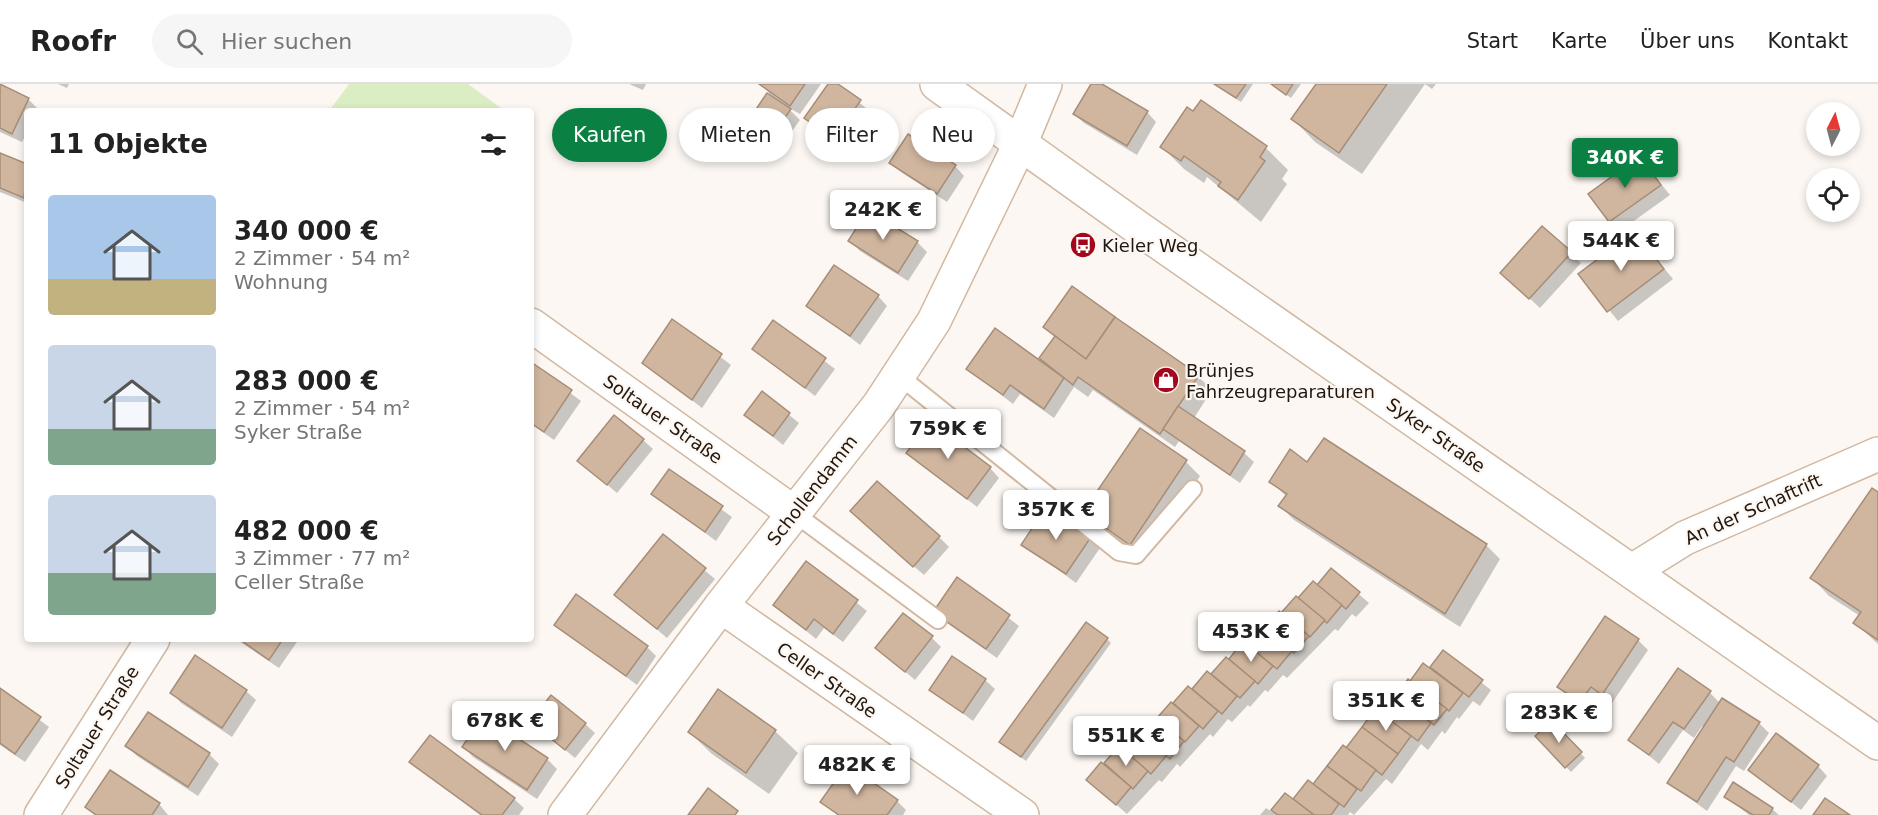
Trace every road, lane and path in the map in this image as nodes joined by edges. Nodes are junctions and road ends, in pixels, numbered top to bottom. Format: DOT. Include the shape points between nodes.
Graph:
graph roads {
  1 [pos="937,84"];
  2 [pos="1045,84"];
  3 [pos="1021,142"];
  4 [pos="534,327"];
  5 [pos="898,375"];
  6 [pos="1878,454"];
  7 [pos="1192,489"];
  8 [pos="794,513"];
  9 [pos="1632,571"];
  10 [pos="721,606"];
  11 [pos="938,620"];
  12 [pos="151,642"];
  13 [pos="1878,743"];
  14 [pos="41,815"];
  15 [pos="566,815"];
  16 [pos="1022,815"];
  1 -- 3 [label="street, Syker Straße"];
  2 -- 3 [label="street"];
  3 -- 5 [label="street, Schollendamm" via="934,321"];
  3 -- 9 [label="street, Syker Straße" via="1141,230"];
  4 -- 8 [label="street, Soltauer Straße"];
  5 -- 7 [label="lane" via="1119,552 1136,555"];
  5 -- 8 [label="street, Schollendamm"];
  6 -- 9 [label="street, An der Schaftrift" via="1685,538"];
  8 -- 10 [label="street, Schollendamm"];
  8 -- 11 [label="lane"];
  9 -- 13 [label="street, Syker Straße"];
  10 -- 15 [label="street, Schollendamm"];
  10 -- 16 [label="street, Celler Straße"];
  12 -- 14 [label="street, Soltauer Straße"];
}
